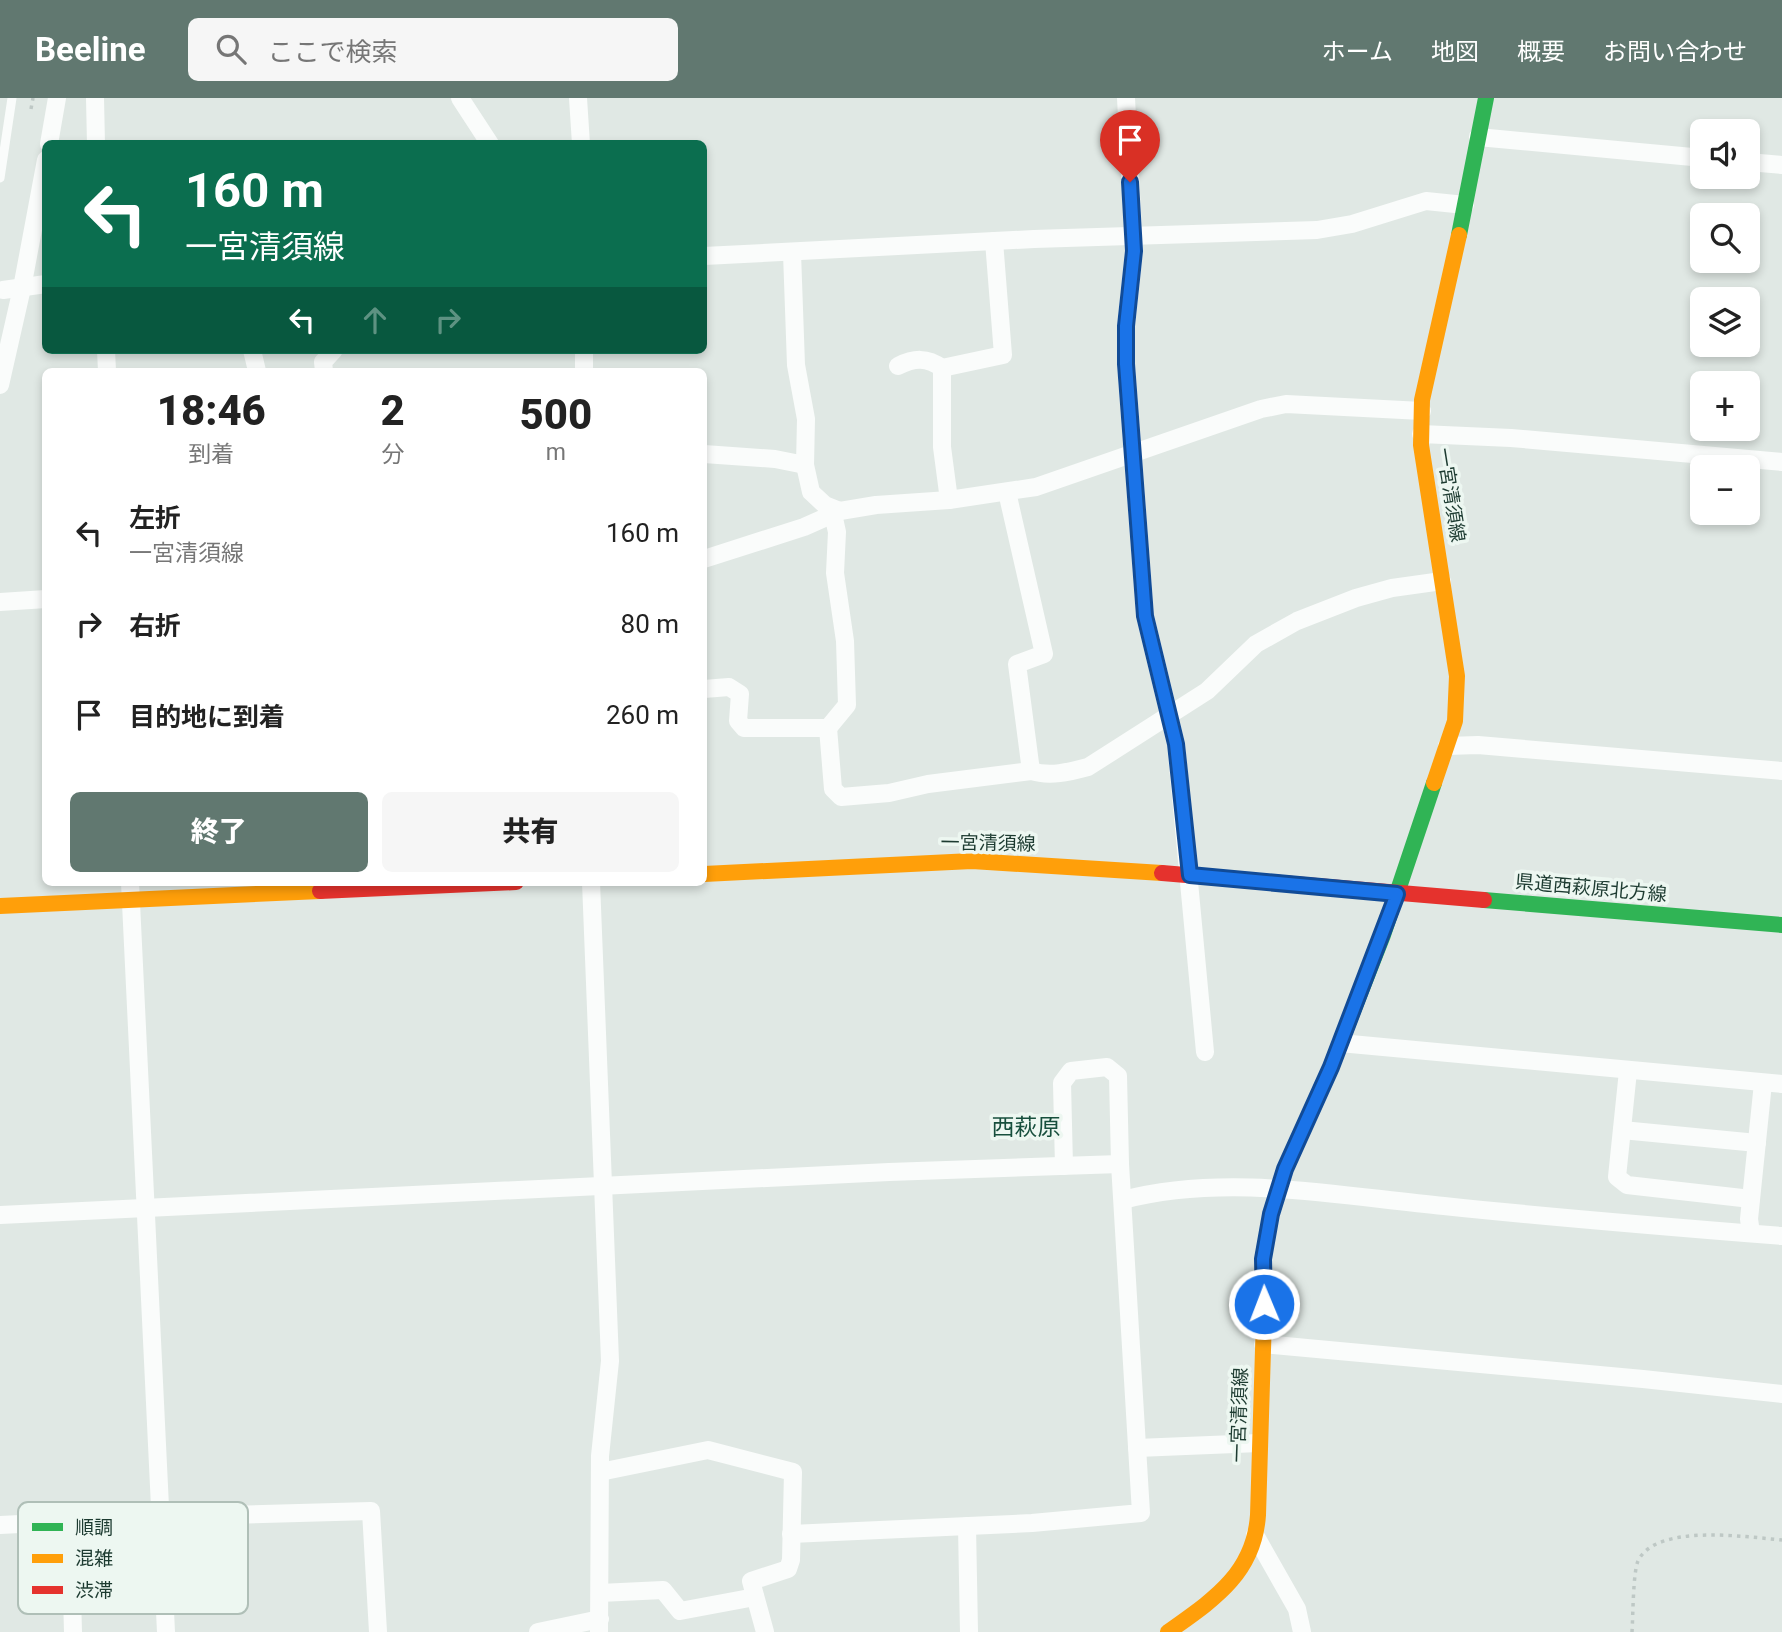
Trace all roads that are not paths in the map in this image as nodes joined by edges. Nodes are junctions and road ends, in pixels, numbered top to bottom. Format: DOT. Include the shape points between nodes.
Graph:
graph roads {
  1 [pos="12,98"];
  2 [pos="57,98"];
  3 [pos="95,98"];
  4 [pos="460,98"];
  5 [pos="578,98"];
  6 [pos="1126,98"];
  7 [pos="1486,98"];
  8 [pos="1478,137"];
  9 [pos="50,140"];
  10 [pos="96,140"];
  11 [pos="487,140"];
  12 [pos="580,140"];
  13 [pos="1690,157"];
  14 [pos="1760,163"];
  15 [pos="1782,166"];
  16 [pos="0,178"];
  17 [pos="42,181"];
  18 [pos="1465,205"];
  19 [pos="1133,238"];
  20 [pos="994,241"];
  21 [pos="792,253"];
  22 [pos="707,256"];
  23 [pos="42,286"];
  24 [pos="22,288"];
  25 [pos="3,290"];
  26 [pos="898,366"];
  27 [pos="942,368"];
  28 [pos="0,386"];
  29 [pos="1422,411"];
  30 [pos="1421,434"];
  31 [pos="707,454"];
  32 [pos="1134,454"];
  33 [pos="1782,462"];
  34 [pos="805,465"];
  35 [pos="1007,492"];
  36 [pos="949,500"];
  37 [pos="836,512"];
  38 [pos="707,558"];
  39 [pos="1442,581"];
  40 [pos="42,599"];
  41 [pos="0,602"];
  42 [pos="707,689"];
  43 [pos="1171,714"];
  44 [pos="828,728"];
  45 [pos="1447,746"];
  46 [pos="1031,771"];
  47 [pos="1782,771"];
  48 [pos="707,874"];
  49 [pos="1190,875"];
  50 [pos="323,886"];
  51 [pos="591,886"];
  52 [pos="130,890"];
  53 [pos="1397,894"];
  54 [pos="0,905"];
  55 [pos="1782,925"];
  56 [pos="1340,1043"];
  57 [pos="1205,1052"];
  58 [pos="1628,1071"];
  59 [pos="1763,1083"];
  60 [pos="1782,1084"];
  61 [pos="1622,1130"];
  62 [pos="1756,1143"];
  63 [pos="1120,1164"];
  64 [pos="1064,1166"];
  65 [pos="604,1187"];
  66 [pos="1279,1189"];
  67 [pos="1751,1199"];
  68 [pos="1123,1200"];
  69 [pos="145,1208"];
  70 [pos="0,1215"];
  71 [pos="1751,1233"];
  72 [pos="1782,1236"];
  73 [pos="1263,1344"];
  74 [pos="1782,1394"];
  75 [pos="1259,1443"];
  76 [pos="1137,1448"];
  77 [pos="600,1472"];
  78 [pos="160,1502"];
  79 [pos="248,1515"];
  80 [pos="18,1524"];
  81 [pos="0,1525"];
  82 [pos="967,1526"];
  83 [pos="792,1534"];
  84 [pos="1255,1535"];
  85 [pos="600,1593"];
  86 [pos="755,1597"];
  87 [pos="73,1614"];
  88 [pos="165,1614"];
  89 [pos="599,1625"];
  90 [pos="73,1632"];
  91 [pos="166,1632"];
  92 [pos="378,1632"];
  93 [pos="538,1632"];
  94 [pos="765,1632"];
  95 [pos="969,1632"];
  96 [pos="1168,1632"];
  97 [pos="1302,1632"];
  1 -- 16 [label="lane"];
  2 -- 9 [label="street"];
  3 -- 10 [label="street"];
  4 -- 11 [label="street"];
  5 -- 12 [label="street"];
  6 -- 19 [label="street"];
  7 -- 8 [label="main road, 一宮清須線"];
  8 -- 13 [label="street"];
  8 -- 18 [label="main road, 一宮清須線"];
  14 -- 15 [label="street"];
  17 -- 24 [label="street"];
  18 -- 19 [label="street" via="1426,201 1317,230"];
  18 -- 29 [label="main road, 一宮清須線"];
  19 -- 20 [label="street"];
  19 -- 32 [label="street" via="1126,326"];
  20 -- 21 [label="street"];
  20 -- 27 [label="street" via="1003,355"];
  21 -- 22 [label="street"];
  21 -- 34 [label="street" via="796,365 806,419"];
  23 -- 24 [label="street"];
  24 -- 25 [label="street"];
  24 -- 28 [label="street"];
  26 -- 27 [label="street" via="932,360"];
  27 -- 36 [label="street" via="942,447"];
  29 -- 30 [label="main road, 一宮清須線"];
  29 -- 32 [label="street" via="1286,404"];
  30 -- 33 [label="street"];
  30 -- 39 [label="main road, 一宮清須線"];
  31 -- 34 [label="street"];
  32 -- 35 [label="street"];
  32 -- 43 [label="street" via="1145,616"];
  34 -- 37 [label="street" via="811,492"];
  35 -- 36 [label="street"];
  35 -- 46 [label="street" via="1044,654 1017,664"];
  36 -- 37 [label="street"];
  37 -- 38 [label="street"];
  37 -- 44 [label="street" via="835,573 845,640 847,705"];
  39 -- 43 [label="street" via="1392,588 1297,621 1256,644 1207,691"];
  39 -- 45 [label="main road, 一宮清須線" via="1457,676 1455,721"];
  40 -- 41 [label="street"];
  42 -- 44 [label="street" via="729,687 740,694 738,721 744,728"];
  43 -- 46 [label="street" via="1088,767 1045,775"];
  43 -- 49 [label="street"];
  44 -- 46 [label="street" via="833,789 841,797"];
  45 -- 47 [label="street"];
  45 -- 53 [label="main road, 一宮清須線"];
  48 -- 49 [label="main road, 一宮清須線" via="972,861"];
  49 -- 53 [label="main road, 一宮清須線"];
  49 -- 57 [label="street"];
  50 -- 52 [label="main road"];
  51 -- 65 [label="street"];
  52 -- 54 [label="main road"];
  52 -- 69 [label="street"];
  53 -- 55 [label="main road, 県道西萩原北方線"];
  53 -- 56 [label="main road, 一宮清須線"];
  56 -- 58 [label="street"];
  56 -- 66 [label="main road, 一宮清須線"];
  58 -- 59 [label="street"];
  58 -- 61 [label="street"];
  59 -- 60 [label="street"];
  59 -- 62 [label="street"];
  61 -- 62 [label="street"];
  61 -- 67 [label="street" via="1617,1177 1627,1185"];
  62 -- 67 [label="street"];
  63 -- 64 [label="street"];
  63 -- 64 [label="street" via="1118,1076 1107,1068 1072,1070 1062,1083"];
  63 -- 68 [label="street"];
  64 -- 65 [label="street"];
  65 -- 69 [label="street"];
  65 -- 77 [label="street" via="610,1361"];
  66 -- 68 [label="street" via="1184,1189"];
  66 -- 71 [label="street"];
  66 -- 73 [label="main road, 一宮清須線" via="1263,1259"];
  67 -- 71 [label="street"];
  68 -- 76 [label="street"];
  69 -- 70 [label="street"];
  69 -- 78 [label="street"];
  71 -- 72 [label="street"];
  73 -- 74 [label="street"];
  73 -- 75 [label="main road, 一宮清須線"];
  75 -- 76 [label="street"];
  75 -- 84 [label="main road, 一宮清須線"];
  76 -- 82 [label="street" via="1141,1513"];
  77 -- 83 [label="street" via="708,1450 793,1472"];
  77 -- 85 [label="street"];
  79 -- 92 [label="street" via="371,1511"];
  80 -- 81 [label="street"];
  82 -- 83 [label="street"];
  82 -- 95 [label="street"];
  83 -- 86 [label="street" via="788,1569 751,1581"];
  84 -- 96 [label="main road, 一宮清須線" via="1236,1576"];
  84 -- 97 [label="street" via="1297,1609"];
  85 -- 86 [label="street" via="663,1590 680,1611"];
  85 -- 89 [label="street"];
  86 -- 94 [label="street"];
  87 -- 90 [label="street"];
  88 -- 91 [label="street"];
  89 -- 93 [label="street"];
}
